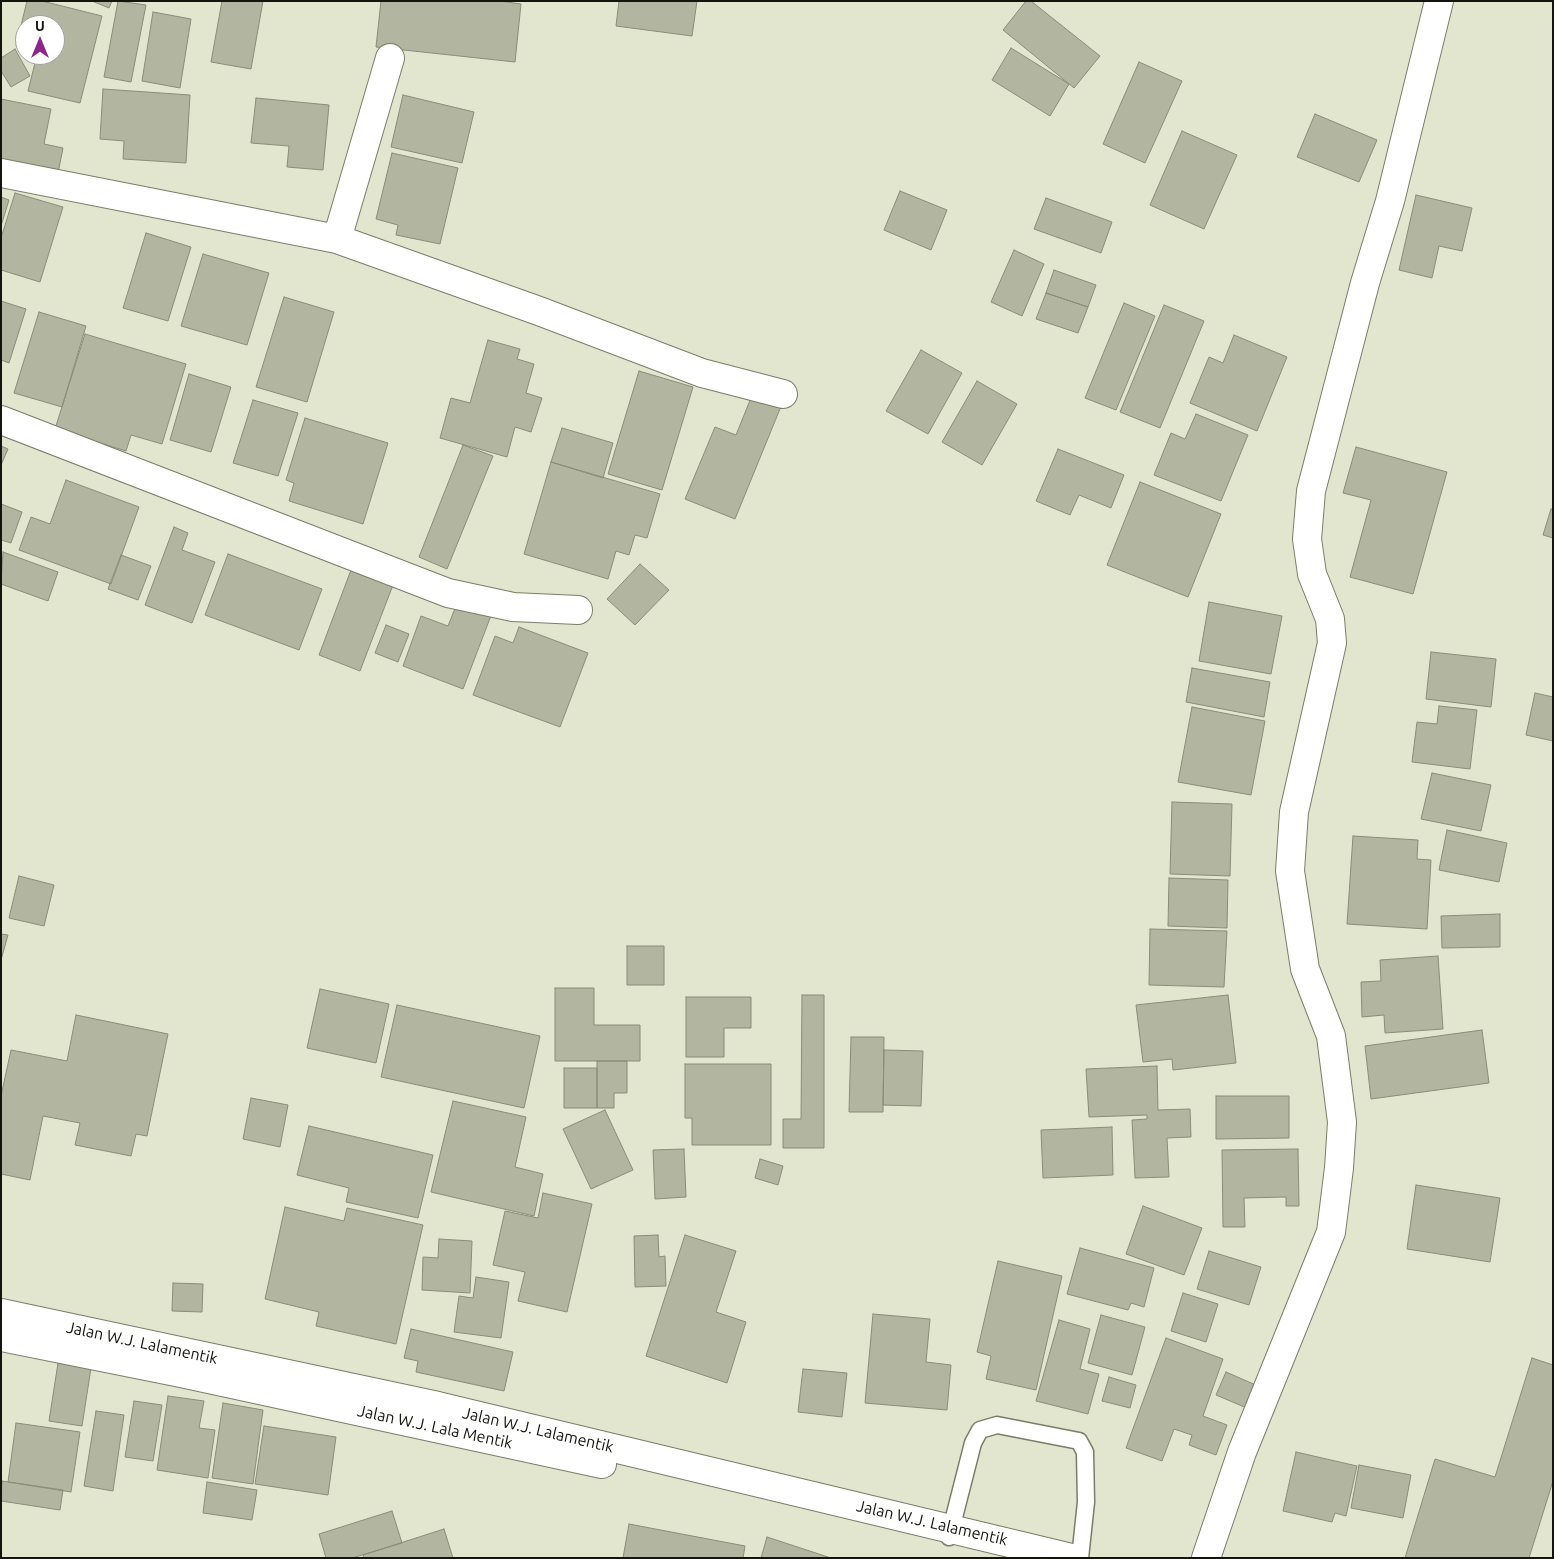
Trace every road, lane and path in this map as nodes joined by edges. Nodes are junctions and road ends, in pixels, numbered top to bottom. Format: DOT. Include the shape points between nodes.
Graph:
graph roads {
  1 [pos="1439,1"];
  2 [pos="390,58"];
  3 [pos="1,173"];
  4 [pos="337,239"];
  5 [pos="783,394"];
  6 [pos="1,420"];
  7 [pos="578,610"];
  8 [pos="1,1313"];
  9 [pos="1,1337"];
  10 [pos="950,1534"];
  11 [pos="1013,1558"];
  12 [pos="1072,1558"];
  13 [pos="1080,1558"];
  14 [pos="1206,1558"];
  1 -- 14 [label="street" via="1390,202 1365,283 1311,491 1307,539 1312,574 1330,619 1332,644 1294,812 1290,872 1305,969 1331,1036 1342,1122 1331,1232 1242,1452"];
  2 -- 4 [label="street"];
  3 -- 4 [label="street"];
  4 -- 5 [label="street" via="539,310 702,373"];
  6 -- 7 [label="street" via="448,593 513,607"];
  8 -- 10 [label="street, Jalan W.J. Lalamentik" via="438,1406"];
  9 -- 10 [label="street, Jalan W.J. Lala Mentik"];
  10 -- 11 [label="street, Jalan W.J. Lala Mentik"];
  10 -- 12 [label="street, Jalan W.J. Lalamentik"];
  10 -- 13 [label="lane" via="973,1444 980,1430 997,1425 1067,1437 1079,1441 1085,1452 1086,1502"];
}
